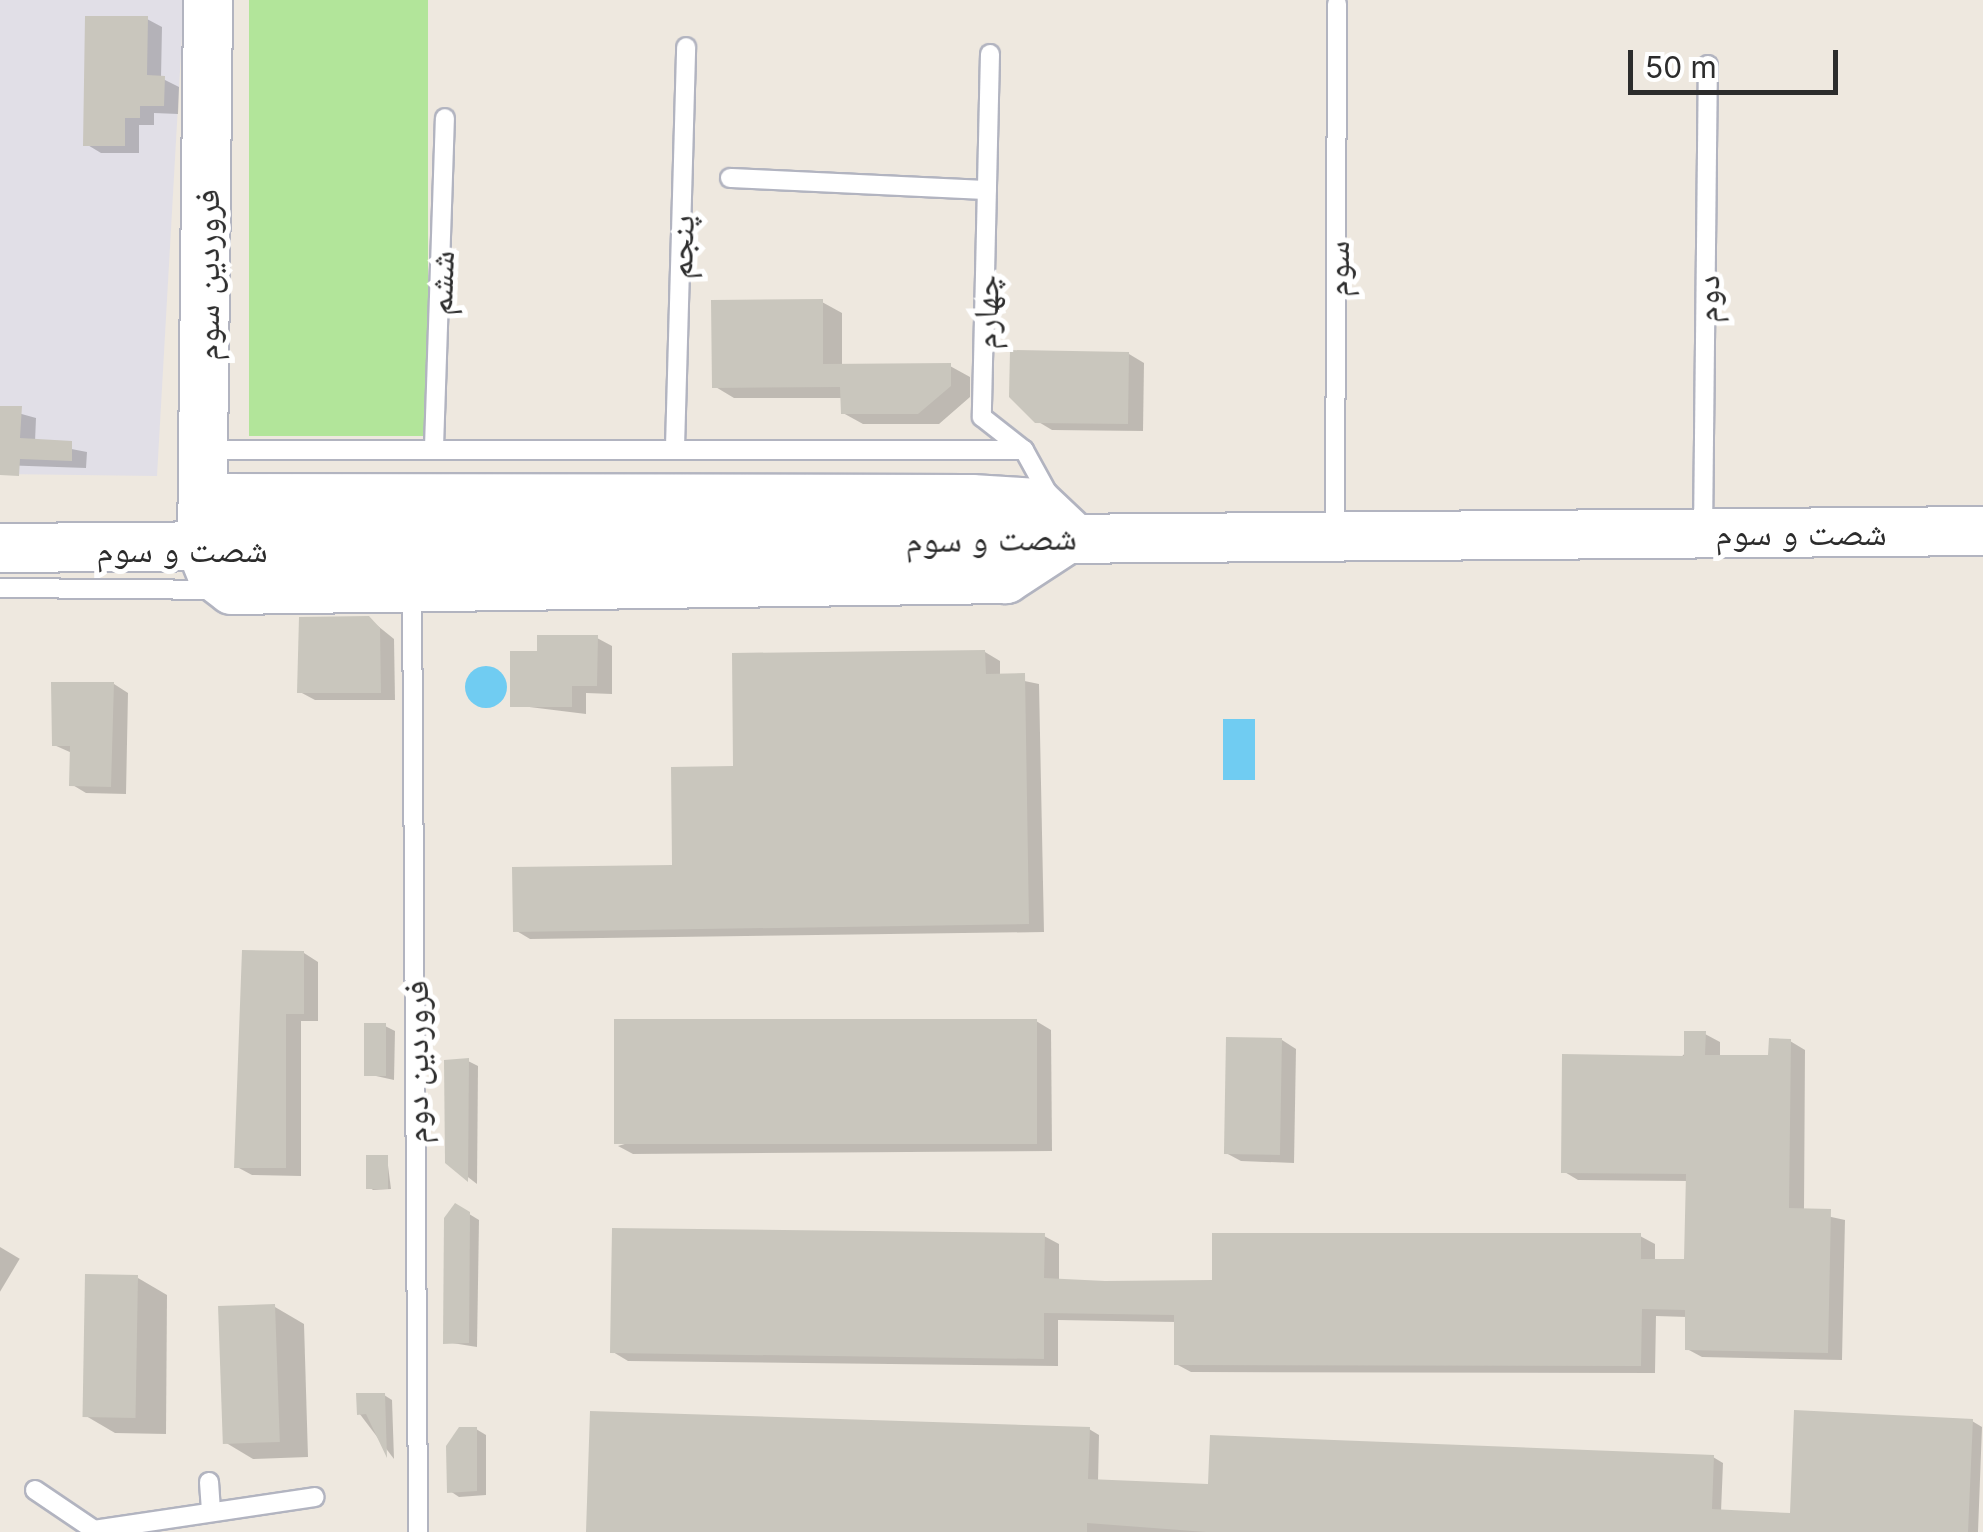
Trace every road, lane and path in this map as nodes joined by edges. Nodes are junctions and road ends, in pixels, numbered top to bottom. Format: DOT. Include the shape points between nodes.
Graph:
graph roads {
  1 [pos="208,0"];
  2 [pos="1337,4"];
  3 [pos="686,48"];
  4 [pos="990,54"];
  5 [pos="1708,65"];
  6 [pos="445,118"];
  7 [pos="730,178"];
  8 [pos="988,190"];
  9 [pos="675,447"];
  10 [pos="434,448"];
  11 [pos="205,450"];
  12 [pos="1024,450"];
  13 [pos="204,498"];
  14 [pos="1983,531"];
  15 [pos="1703,533"];
  16 [pos="1335,534"];
  17 [pos="1072,536"];
  18 [pos="0,548"];
  19 [pos="202,550"];
  20 [pos="0,588"];
  21 [pos="232,590"];
  22 [pos="412,591"];
  23 [pos="209,1482"];
  24 [pos="34,1490"];
  25 [pos="315,1497"];
  26 [pos="211,1509"];
  27 [pos="418,1532"];
  1 -- 11 [label="street, فروردین سوم"];
  2 -- 16 [label="lane, سوم"];
  3 -- 9 [label="lane, پنجم"];
  4 -- 8 [label="lane, چهارم"];
  5 -- 15 [label="lane, دوم"];
  6 -- 10 [label="lane, ششم"];
  7 -- 8 [label="lane"];
  8 -- 12 [label="lane, چهارم" via="982,417"];
  9 -- 10 [label="lane"];
  9 -- 12 [label="lane"];
  10 -- 11 [label="lane"];
  11 -- 13 [label="street, فروردین سوم"];
  12 -- 17 [label="lane, چهارم"];
  13 -- 17 [label="street" via="972,499 1037,504"];
  13 -- 19 [label="street, فروردین سوم"];
  14 -- 15 [label="street, شصت و سوم"];
  15 -- 16 [label="street, شصت و سوم"];
  16 -- 17 [label="street, شصت و سوم"];
  17 -- 19 [label="street, شصت و سوم"];
  17 -- 22 [label="street" via="1006,579"];
  18 -- 19 [label="street, شصت و سوم"];
  19 -- 21 [label="street" via="212,575"];
  20 -- 21 [label="lane"];
  21 -- 22 [label="street"];
  22 -- 27 [label="lane, فروردین دوم"];
  23 -- 26 [label="lane"];
  24 -- 26 [label="lane" via="94,1530 172,1524"];
  25 -- 26 [label="lane" via="288,1508"];
}
